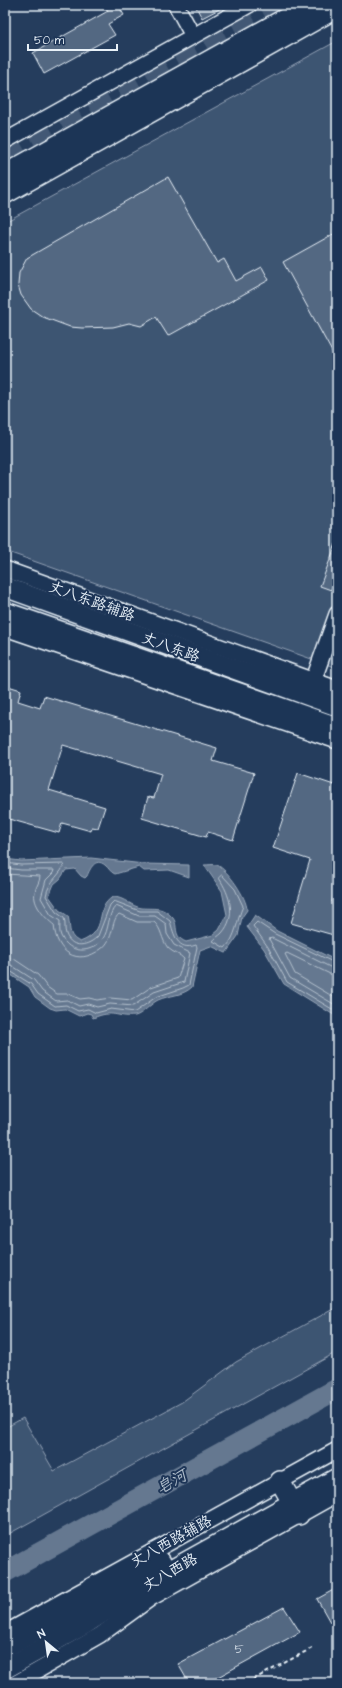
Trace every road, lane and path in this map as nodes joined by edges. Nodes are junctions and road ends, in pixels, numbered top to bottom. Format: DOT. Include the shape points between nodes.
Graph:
graph roads {
  1 [pos="176,5"];
  2 [pos="248,5"];
  3 [pos="309,5"];
  4 [pos="337,8"];
  5 [pos="193,36"];
  6 [pos="5,141"];
  7 [pos="5,174"];
  8 [pos="5,194"];
  9 [pos="5,569"];
  10 [pos="5,587"];
  11 [pos="5,612"];
  12 [pos="337,614"];
  13 [pos="5,628"];
  14 [pos="310,689"];
  15 [pos="337,689"];
  16 [pos="337,706"];
  17 [pos="303,716"];
  18 [pos="337,727"];
  19 [pos="337,741"];
  20 [pos="337,1450"];
  21 [pos="337,1464"];
  22 [pos="337,1478"];
  23 [pos="337,1494"];
  24 [pos="289,1498"];
  25 [pos="5,1633"];
  26 [pos="314,1647"];
  27 [pos="5,1648"];
  28 [pos="5,1669"];
  29 [pos="16,1683"];
  30 [pos="247,1683"];
  1 -- 5 [label="street"];
  2 -- 5 [label="street"];
  3 -- 7 [label="main road"];
  4 -- 8 [label="main road"];
  5 -- 6 [label="street"];
  9 -- 14 [label="street, 丈八东路辅路"];
  10 -- 14 [label="main road, 丈八东路"];
  11 -- 17 [label="main road, 丈八东路"];
  12 -- 14 [label="street"];
  13 -- 19 [label="street"];
  14 -- 15 [label="street, 丈八东路辅路"];
  14 -- 16 [label="main road, 丈八东路"];
  14 -- 17 [label="street"];
  17 -- 18 [label="main road, 丈八东路"];
  20 -- 24 [label="street, 丈八西路辅路"];
  21 -- 24 [label="main road, 丈八西路"];
  22 -- 24 [label="main road, 丈八西路"];
  23 -- 24 [label="street, 丈八西路辅路"];
  24 -- 25 [label="street, 丈八西路辅路"];
  24 -- 27 [label="main road, 丈八西路"];
  24 -- 28 [label="main road, 丈八西路" via="84,1625"];
  24 -- 29 [label="street, 丈八西路辅路" via="100,1635"];
  26 -- 30 [label="path"];
}
